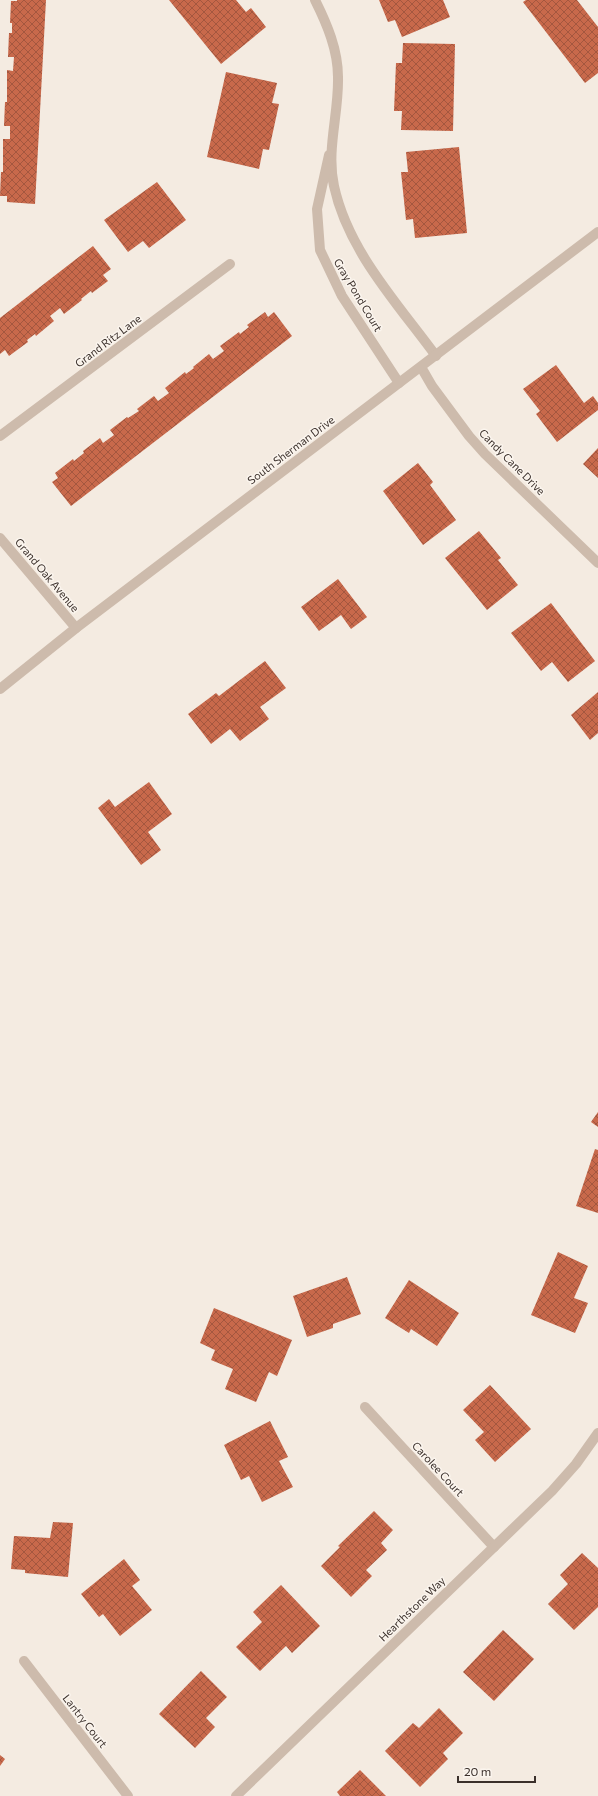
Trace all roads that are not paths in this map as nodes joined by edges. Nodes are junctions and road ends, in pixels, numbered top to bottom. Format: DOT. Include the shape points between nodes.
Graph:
graph roads {
  1 [pos="315,0"];
  2 [pos="332,142"];
  3 [pos="598,232"];
  4 [pos="230,264"];
  5 [pos="436,356"];
  6 [pos="421,367"];
  7 [pos="399,384"];
  8 [pos="0,436"];
  9 [pos="0,538"];
  10 [pos="598,563"];
  11 [pos="76,628"];
  12 [pos="0,689"];
  13 [pos="365,1407"];
  14 [pos="598,1433"];
  15 [pos="494,1547"];
  16 [pos="24,1661"];
  17 [pos="128,1796"];
  18 [pos="236,1796"];
  1 -- 2 [label="street, Gray Pond Court" via="328,27 339,77"];
  2 -- 5 [label="street, Gray Pond Court" via="334,186 348,228 371,268"];
  2 -- 7 [label="street, Gray Pond Court" via="317,209 320,250 342,296"];
  3 -- 5 [label="street, South Sherman Drive"];
  4 -- 8 [label="street, Grand Ritz Lane"];
  5 -- 6 [label="street, South Sherman Drive"];
  6 -- 7 [label="street, South Sherman Drive"];
  6 -- 10 [label="street, Candy Cane Drive" via="441,399 485,454"];
  7 -- 11 [label="street, South Sherman Drive"];
  9 -- 11 [label="street, Grand Oak Avenue"];
  11 -- 12 [label="street, South Sherman Drive"];
  13 -- 15 [label="street, Carolee Court"];
  14 -- 15 [label="street, Hearthstone Way" via="560,1483"];
  15 -- 18 [label="street, Hearthstone Way"];
  16 -- 17 [label="street, Lantry Court"];
}
